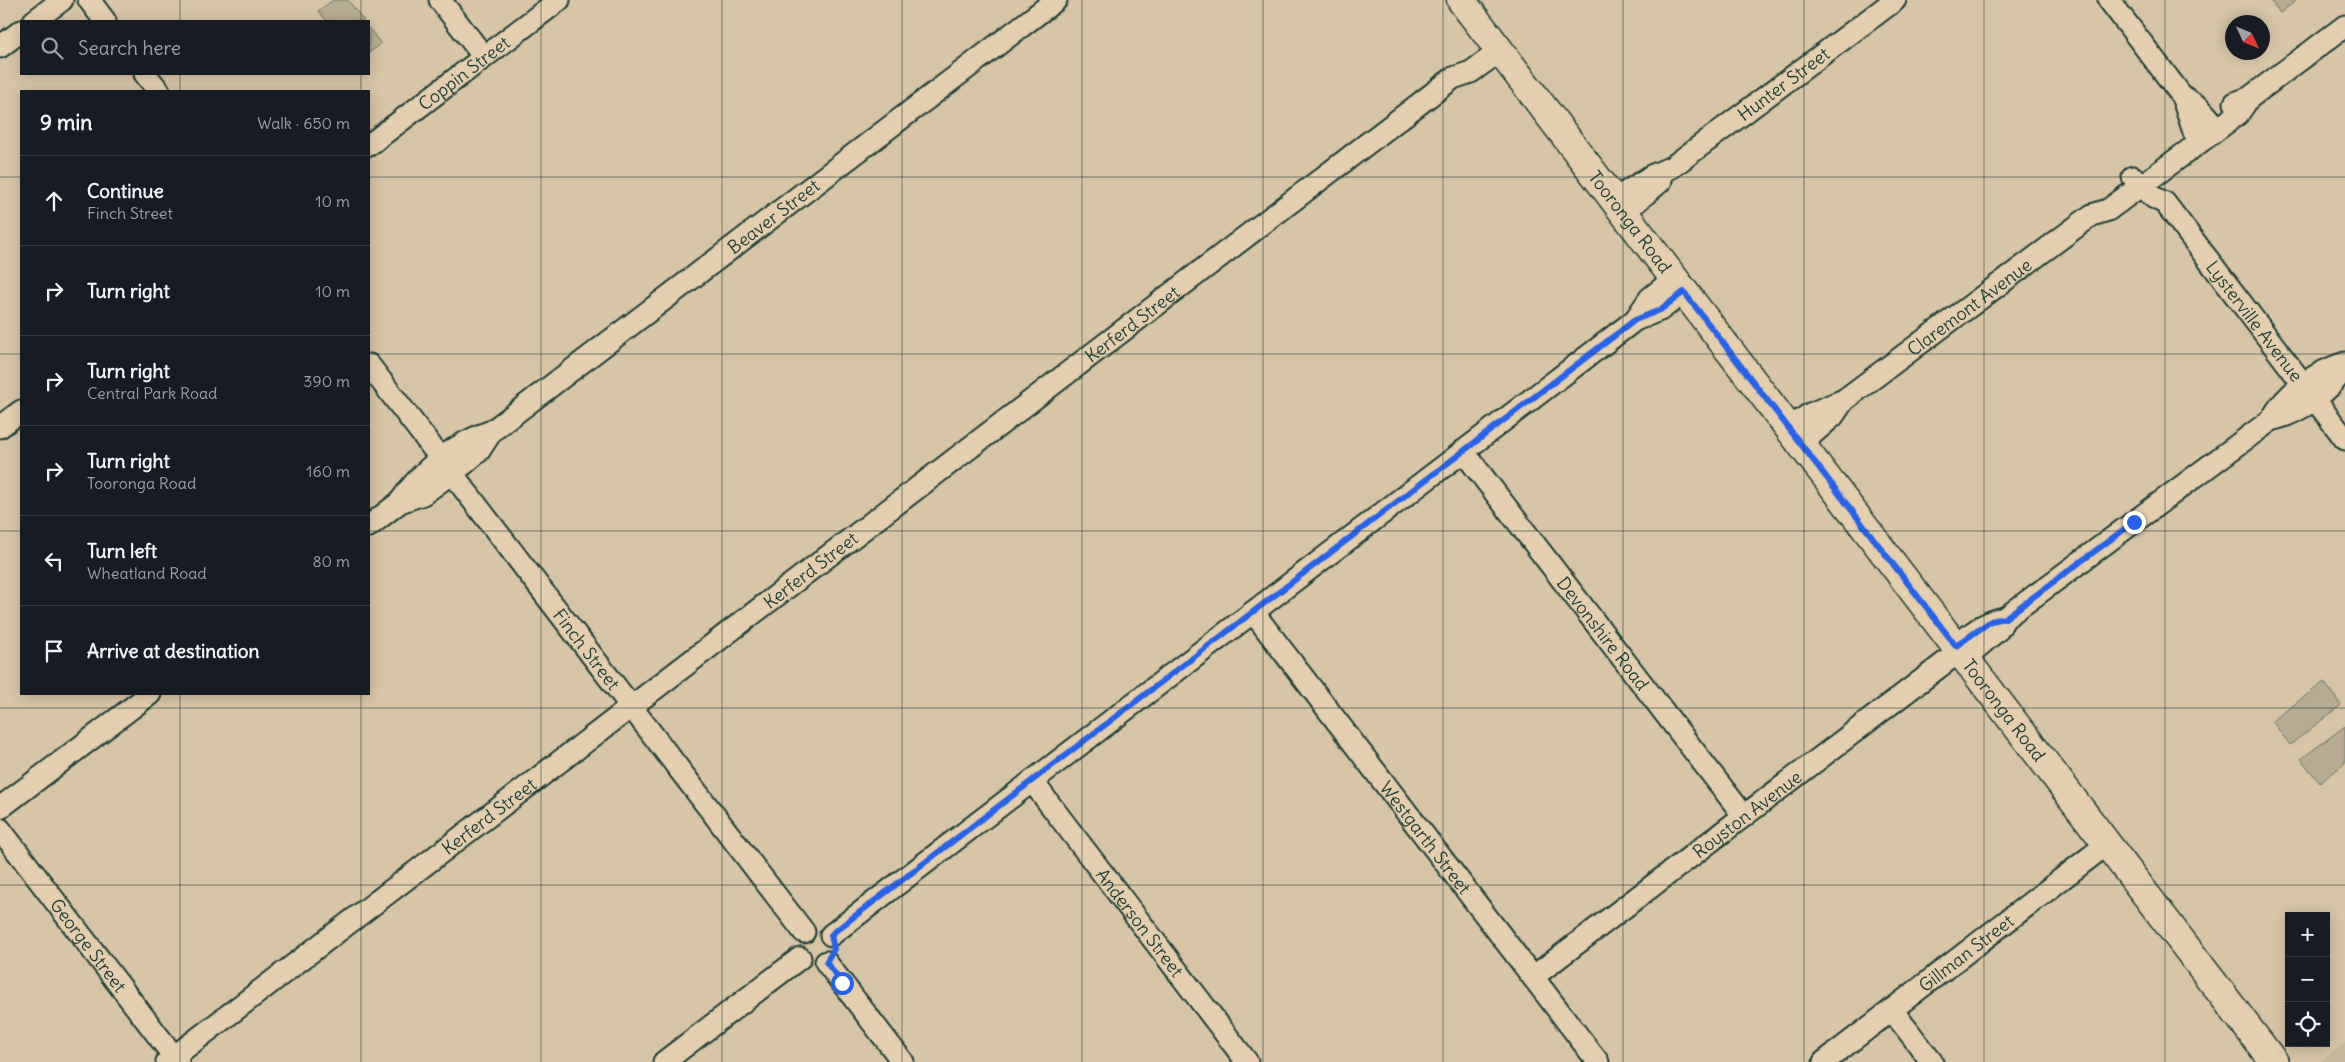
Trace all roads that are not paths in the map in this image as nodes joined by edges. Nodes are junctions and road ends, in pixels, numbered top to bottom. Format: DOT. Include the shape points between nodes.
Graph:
graph roads {
  1 [pos="62,0"];
  2 [pos="89,0"];
  3 [pos="440,0"];
  4 [pos="558,0"];
  5 [pos="1056,0"];
  6 [pos="1462,0"];
  7 [pos="1895,0"];
  8 [pos="2109,0"];
  9 [pos="35,20"];
  10 [pos="104,20"];
  11 [pos="2345,26"];
  12 [pos="20,32"];
  13 [pos="1496,45"];
  14 [pos="0,47"];
  15 [pos="484,57"];
  16 [pos="146,75"];
  17 [pos="158,90"];
  18 [pos="2182,96"];
  19 [pos="2215,124"];
  20 [pos="2198,136"];
  21 [pos="370,144"];
  22 [pos="2155,168"];
  23 [pos="2136,182"];
  24 [pos="2165,203"];
  25 [pos="1618,206"];
  26 [pos="1679,285"];
  27 [pos="2345,363"];
  28 [pos="370,366"];
  29 [pos="2345,367"];
  30 [pos="2309,392"];
  31 [pos="20,412"];
  32 [pos="0,427"];
  33 [pos="1795,436"];
  34 [pos="2345,439"];
  35 [pos="1463,451"];
  36 [pos="446,466"];
  37 [pos="370,525"];
  38 [pos="1253,612"];
  39 [pos="1960,652"];
  40 [pos="149,695"];
  41 [pos="631,707"];
  42 [pos="1032,781"];
  43 [pos="0,808"];
  44 [pos="1744,816"];
  45 [pos="0,829"];
  46 [pos="2107,844"];
  47 [pos="804,932"];
  48 [pos="831,935"];
  49 [pos="800,958"];
  50 [pos="826,962"];
  51 [pos="1533,977"];
  52 [pos="1892,1010"];
  53 [pos="173,1060"];
  54 [pos="664,1062"];
  55 [pos="903,1062"];
  56 [pos="1247,1062"];
  57 [pos="1598,1062"];
  58 [pos="1824,1062"];
  59 [pos="1932,1062"];
  60 [pos="2274,1062"];
  1 -- 9 [label="street"];
  2 -- 10 [label="street"];
  3 -- 15 [label="street"];
  4 -- 15 [label="street, Coppin Street"];
  5 -- 36 [label="street, Beaver Street" via="492,431 479,450"];
  6 -- 13 [label="main road, Tooronga Road"];
  7 -- 25 [label="street, Hunter Street" via="1672,167 1650,176"];
  8 -- 18 [label="street"];
  11 -- 19 [label="street, Claremont Avenue" via="2249,98 2232,104"];
  12 -- 14 [label="street"];
  13 -- 25 [label="main road, Tooronga Road"];
  13 -- 41 [label="street, Kerferd Street" via="1462,61 1453,78"];
  15 -- 21 [label="street, Coppin Street"];
  16 -- 17 [label="street"];
  18 -- 19 [label="street"];
  18 -- 20 [label="street"];
  19 -- 20 [label="street, Claremont Avenue"];
  20 -- 22 [label="street, Claremont Avenue"];
  22 -- 23 [label="street, Claremont Avenue"];
  22 -- 24 [label="street, Lysterville Avenue"];
  23 -- 24 [label="street, Lysterville Avenue" via="2152,197"];
  23 -- 33 [label="street, Claremont Avenue" via="2108,210 2092,215 1844,400 1810,414"];
  24 -- 30 [label="street, Lysterville Avenue"];
  25 -- 26 [label="main road, Tooronga Road"];
  26 -- 33 [label="main road, Tooronga Road"];
  26 -- 35 [label="street" via="1650,298 1635,320"];
  27 -- 30 [label="street" via="2318,374"];
  28 -- 36 [label="street, Finch Street"];
  29 -- 30 [label="street" via="2329,387"];
  30 -- 34 [label="street, Lysterville Avenue"];
  30 -- 39 [label="street, Royston Avenue" via="2279,407 2271,420 2005,618 1991,621"];
  31 -- 32 [label="street"];
  33 -- 39 [label="main road, Tooronga Road"];
  35 -- 38 [label="street"];
  35 -- 44 [label="street, Devonshire Road"];
  36 -- 37 [label="street, Beaver Street" via="423,494 400,502"];
  36 -- 41 [label="street, Finch Street"];
  38 -- 42 [label="street"];
  38 -- 51 [label="street, Westgarth Street"];
  39 -- 44 [label="street, Royston Avenue"];
  39 -- 46 [label="main road, Tooronga Road"];
  40 -- 43 [label="street"];
  41 -- 47 [label="street, Finch Street"];
  41 -- 53 [label="street, Kerferd Street"];
  42 -- 48 [label="street"];
  42 -- 56 [label="street, Anderson Street"];
  44 -- 51 [label="street, Royston Avenue"];
  45 -- 53 [label="street, George Street"];
  46 -- 52 [label="street, Gillman Street"];
  46 -- 60 [label="main road, Tooronga Road"];
  47 -- 48 [label="street" via="818,928"];
  47 -- 49 [label="street" via="797,944"];
  48 -- 50 [label="street" via="834,949"];
  49 -- 50 [label="street" via="812,966"];
  49 -- 54 [label="street"];
  50 -- 55 [label="street"];
  51 -- 57 [label="street, Westgarth Street"];
  52 -- 58 [label="street, Gillman Street"];
  52 -- 59 [label="street"];
}
